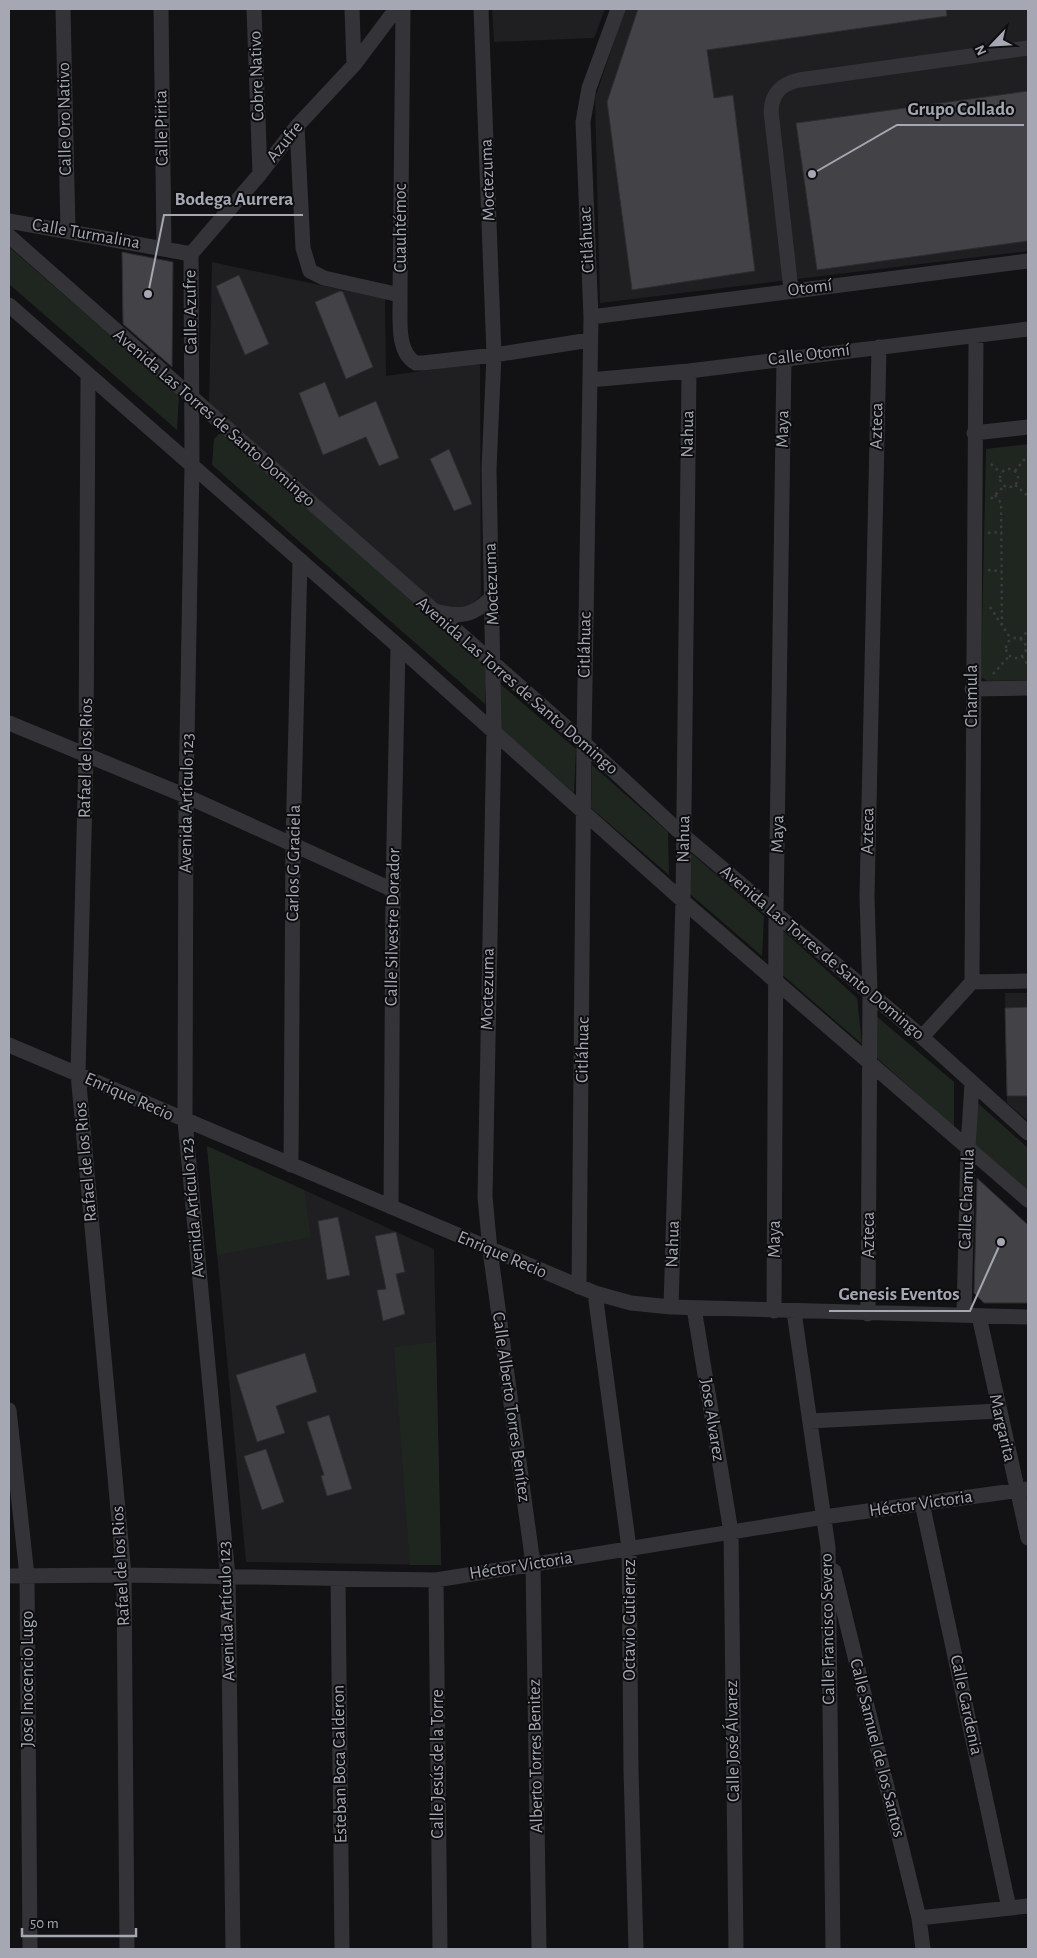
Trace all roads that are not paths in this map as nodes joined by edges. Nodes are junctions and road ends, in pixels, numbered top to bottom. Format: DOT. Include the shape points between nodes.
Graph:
graph roads {
  1 [pos="63,9"];
  2 [pos="161,9"];
  3 [pos="254,9"];
  4 [pos="352,9"];
  5 [pos="396,9"];
  6 [pos="403,9"];
  7 [pos="481,9"];
  8 [pos="618,9"];
  9 [pos="1028,48"];
  10 [pos="354,64"];
  11 [pos="297,126"];
  12 [pos="260,174"];
  13 [pos="9,221"];
  14 [pos="68,230"];
  15 [pos="9,236"];
  16 [pos="164,248"];
  17 [pos="191,254"];
  18 [pos="1028,261"];
  19 [pos="791,290"];
  20 [pos="400,295"];
  21 [pos="9,306"];
  22 [pos="591,317"];
  23 [pos="1028,329"];
  24 [pos="976,336"];
  25 [pos="590,340"];
  26 [pos="879,347"];
  27 [pos="494,355"];
  28 [pos="784,357"];
  29 [pos="689,371"];
  30 [pos="88,374"];
  31 [pos="590,380"];
  32 [pos="192,400"];
  33 [pos="1028,427"];
  34 [pos="974,433"];
  35 [pos="192,465"];
  36 [pos="300,560"];
  37 [pos="492,597"];
  38 [pos="432,610"];
  39 [pos="398,646"];
  40 [pos="494,665"];
  41 [pos="1028,688"];
  42 [pos="972,689"];
  43 [pos="9,723"];
  44 [pos="494,732"];
  45 [pos="584,743"];
  46 [pos="86,756"];
  47 [pos="186,796"];
  48 [pos="584,813"];
  49 [pos="684,836"];
  50 [pos="293,843"];
  51 [pos="393,890"];
  52 [pos="683,900"];
  53 [pos="776,916"];
  54 [pos="777,981"];
  55 [pos="972,982"];
  56 [pos="1028,982"];
  57 [pos="870,994"];
  58 [pos="922,1038"];
  59 [pos="9,1045"];
  60 [pos="870,1061"];
  61 [pos="78,1074"];
  62 [pos="972,1083"];
  63 [pos="185,1121"];
  64 [pos="1028,1133"];
  65 [pos="968,1147"];
  66 [pos="291,1165"];
  67 [pos="1028,1200"];
  68 [pos="391,1207"];
  69 [pos="490,1250"];
  70 [pos="579,1287"];
  71 [pos="595,1293"];
  72 [pos="671,1307"];
  73 [pos="694,1308"];
  74 [pos="774,1311"];
  75 [pos="794,1312"];
  76 [pos="868,1314"];
  77 [pos="971,1316"];
  78 [pos="1028,1316"];
  79 [pos="9,1410"];
  80 [pos="998,1411"];
  81 [pos="811,1421"];
  82 [pos="1022,1490"];
  83 [pos="922,1503"];
  84 [pos="824,1517"];
  85 [pos="731,1532"];
  86 [pos="1028,1538"];
  87 [pos="828,1547"];
  88 [pos="629,1548"];
  89 [pos="533,1564"];
  90 [pos="124,1575"];
  91 [pos="9,1576"];
  92 [pos="27,1576"];
  93 [pos="228,1577"];
  94 [pos="338,1580"];
  95 [pos="436,1580"];
  96 [pos="1028,1906"];
  97 [pos="1010,1908"];
  98 [pos="919,1918"];
  99 [pos="30,1949"];
  100 [pos="127,1949"];
  101 [pos="233,1949"];
  102 [pos="342,1949"];
  103 [pos="440,1949"];
  104 [pos="539,1949"];
  105 [pos="636,1949"];
  106 [pos="736,1949"];
  107 [pos="833,1949"];
  108 [pos="924,1949"];
  1 -- 14 [label="street, Calle Oro Nativo"];
  2 -- 16 [label="street, Calle Pirita"];
  3 -- 12 [label="street, Cobre Nativo"];
  4 -- 10 [label="street"];
  5 -- 10 [label="street, Azufre"];
  6 -- 20 [label="street, Cuauhtémoc"];
  7 -- 27 [label="street, Moctezuma"];
  8 -- 22 [label="street, Citláhuac" via="589,88 583,122"];
  9 -- 19 [label="street" via="799,80 787,82 780,88 771,111"];
  10 -- 11 [label="street, Azufre"];
  11 -- 12 [label="street, Azufre"];
  11 -- 20 [label="street" via="303,248 310,271 324,278"];
  12 -- 17 [label="street, Azufre"];
  13 -- 14 [label="street, Calle Turmalina"];
  14 -- 16 [label="street, Calle Turmalina"];
  15 -- 32 [label="street, Avenida Las Torres de Santo Domingo"];
  16 -- 17 [label="street"];
  17 -- 32 [label="street, Calle Azufre"];
  18 -- 19 [label="street, Otomí"];
  19 -- 22 [label="street, Otomí"];
  20 -- 27 [label="street, Cuauhtémoc" via="402,338 409,360 423,363"];
  21 -- 30 [label="street"];
  22 -- 25 [label="street, Citláhuac"];
  23 -- 24 [label="street, Calle Otomí"];
  24 -- 26 [label="street, Calle Otomí"];
  24 -- 34 [label="street, Chamula"];
  25 -- 27 [label="street"];
  25 -- 31 [label="street, Citláhuac"];
  26 -- 28 [label="street, Calle Otomí"];
  26 -- 57 [label="street, Azteca" via="867,896"];
  27 -- 37 [label="street, Moctezuma" via="489,469"];
  28 -- 29 [label="street, Calle Otomí"];
  28 -- 53 [label="street, Maya"];
  29 -- 31 [label="street, Calle Otomí"];
  29 -- 49 [label="street, Nahua"];
  30 -- 35 [label="street"];
  30 -- 46 [label="street, Rafael de los Rios"];
  31 -- 45 [label="street, Citláhuac"];
  32 -- 35 [label="street, Calle Azufre"];
  32 -- 38 [label="street, Avenida Las Torres de Santo Domingo"];
  33 -- 34 [label="street"];
  34 -- 42 [label="street, Chamula"];
  35 -- 36 [label="street"];
  35 -- 47 [label="street, Avenida Artículo 123"];
  36 -- 39 [label="street"];
  36 -- 50 [label="street, Carlos G Graciela"];
  37 -- 38 [label="street" via="480,609 465,614 453,616"];
  37 -- 40 [label="street, Moctezuma"];
  38 -- 40 [label="street, Avenida Las Torres de Santo Domingo"];
  39 -- 44 [label="street"];
  39 -- 51 [label="street, Calle Silvestre Dorador"];
  40 -- 44 [label="street, Moctezuma"];
  40 -- 45 [label="street, Avenida Las Torres de Santo Domingo"];
  41 -- 42 [label="street"];
  42 -- 55 [label="street, Chamula"];
  43 -- 46 [label="street"];
  44 -- 48 [label="street"];
  44 -- 69 [label="street, Moctezuma" via="484,1167"];
  45 -- 48 [label="street, Citláhuac"];
  45 -- 49 [label="street, Avenida Las Torres de Santo Domingo"];
  46 -- 47 [label="street"];
  46 -- 61 [label="street, Rafael de los Rios"];
  47 -- 50 [label="street"];
  47 -- 63 [label="street, Avenida Artículo 123"];
  48 -- 52 [label="street"];
  48 -- 70 [label="street, Citláhuac"];
  49 -- 52 [label="street, Nahua"];
  49 -- 53 [label="street, Avenida Las Torres de Santo Domingo"];
  50 -- 51 [label="street"];
  50 -- 66 [label="street, Carlos G Graciela"];
  51 -- 68 [label="street, Calle Silvestre Dorador"];
  52 -- 54 [label="street"];
  52 -- 72 [label="street, Nahua"];
  53 -- 54 [label="street, Maya"];
  53 -- 57 [label="street, Avenida Las Torres de Santo Domingo"];
  54 -- 60 [label="street"];
  54 -- 74 [label="street, Maya"];
  55 -- 56 [label="street"];
  55 -- 58 [label="street"];
  57 -- 58 [label="street, Avenida Las Torres de Santo Domingo"];
  57 -- 60 [label="street, Azteca"];
  58 -- 62 [label="street, Avenida Las Torres de Santo Domingo"];
  59 -- 61 [label="street, Enrique Recio"];
  60 -- 65 [label="street"];
  60 -- 76 [label="street, Azteca"];
  61 -- 63 [label="street, Enrique Recio"];
  61 -- 90 [label="street, Rafael de los Rios"];
  62 -- 64 [label="street, Avenida Las Torres de Santo Domingo"];
  62 -- 65 [label="street, Calle Chamula"];
  63 -- 66 [label="street, Enrique Recio"];
  63 -- 93 [label="street, Avenida Artículo 123"];
  65 -- 67 [label="street"];
  65 -- 77 [label="street, Calle Chamula"];
  66 -- 68 [label="street, Enrique Recio"];
  68 -- 69 [label="street, Enrique Recio"];
  69 -- 70 [label="street, Enrique Recio"];
  69 -- 89 [label="street, Calle Alberto Torres Benítez"];
  70 -- 71 [label="street, Enrique Recio"];
  71 -- 72 [label="street, Enrique Recio" via="631,1303"];
  71 -- 88 [label="street, Octavio Gutierrez"];
  72 -- 73 [label="street, Enrique Recio"];
  73 -- 74 [label="street, Enrique Recio"];
  73 -- 85 [label="street, Jose Alvarez"];
  74 -- 75 [label="street, Enrique Recio"];
  75 -- 76 [label="street, Enrique Recio"];
  75 -- 81 [label="street, Calle Francisco Severo"];
  76 -- 77 [label="street, Enrique Recio"];
  77 -- 78 [label="street, Enrique Recio"];
  77 -- 80 [label="street, Margarita"];
  79 -- 92 [label="street, Jose Inocencio Lugo"];
  80 -- 81 [label="street"];
  80 -- 82 [label="street, Margarita"];
  81 -- 84 [label="street, Calle Francisco Severo"];
  82 -- 83 [label="street, Héctor Victoria"];
  82 -- 86 [label="street, Margarita"];
  83 -- 84 [label="street, Héctor Victoria"];
  83 -- 97 [label="street, Calle Gardenia"];
  84 -- 85 [label="street, Héctor Victoria"];
  84 -- 87 [label="street, Calle Francisco Severo"];
  85 -- 88 [label="street, Héctor Victoria"];
  85 -- 106 [label="street, Calle José Álvarez"];
  87 -- 98 [label="street, Calle Samuel de los Santos"];
  87 -- 107 [label="street, Calle Francisco Severo"];
  88 -- 89 [label="street, Héctor Victoria"];
  88 -- 105 [label="street, Octavio Gutierrez"];
  89 -- 95 [label="street, Héctor Victoria"];
  89 -- 104 [label="street, Alberto Torres Benitez"];
  90 -- 92 [label="street, Héctor Victoria"];
  90 -- 93 [label="street, Héctor Victoria"];
  90 -- 100 [label="street, Rafael de los Rios"];
  91 -- 92 [label="street, Héctor Victoria"];
  92 -- 99 [label="street, Jose Inocencio Lugo"];
  93 -- 94 [label="street, Héctor Victoria"];
  93 -- 101 [label="street, Avenida Artículo 123"];
  94 -- 95 [label="street, Héctor Victoria"];
  94 -- 102 [label="street, Esteban Boca Calderon"];
  95 -- 103 [label="street, Calle Jesús de la Torre"];
  96 -- 97 [label="street"];
  97 -- 98 [label="street"];
  98 -- 108 [label="street, Calle Samuel de los Santos"];
}
